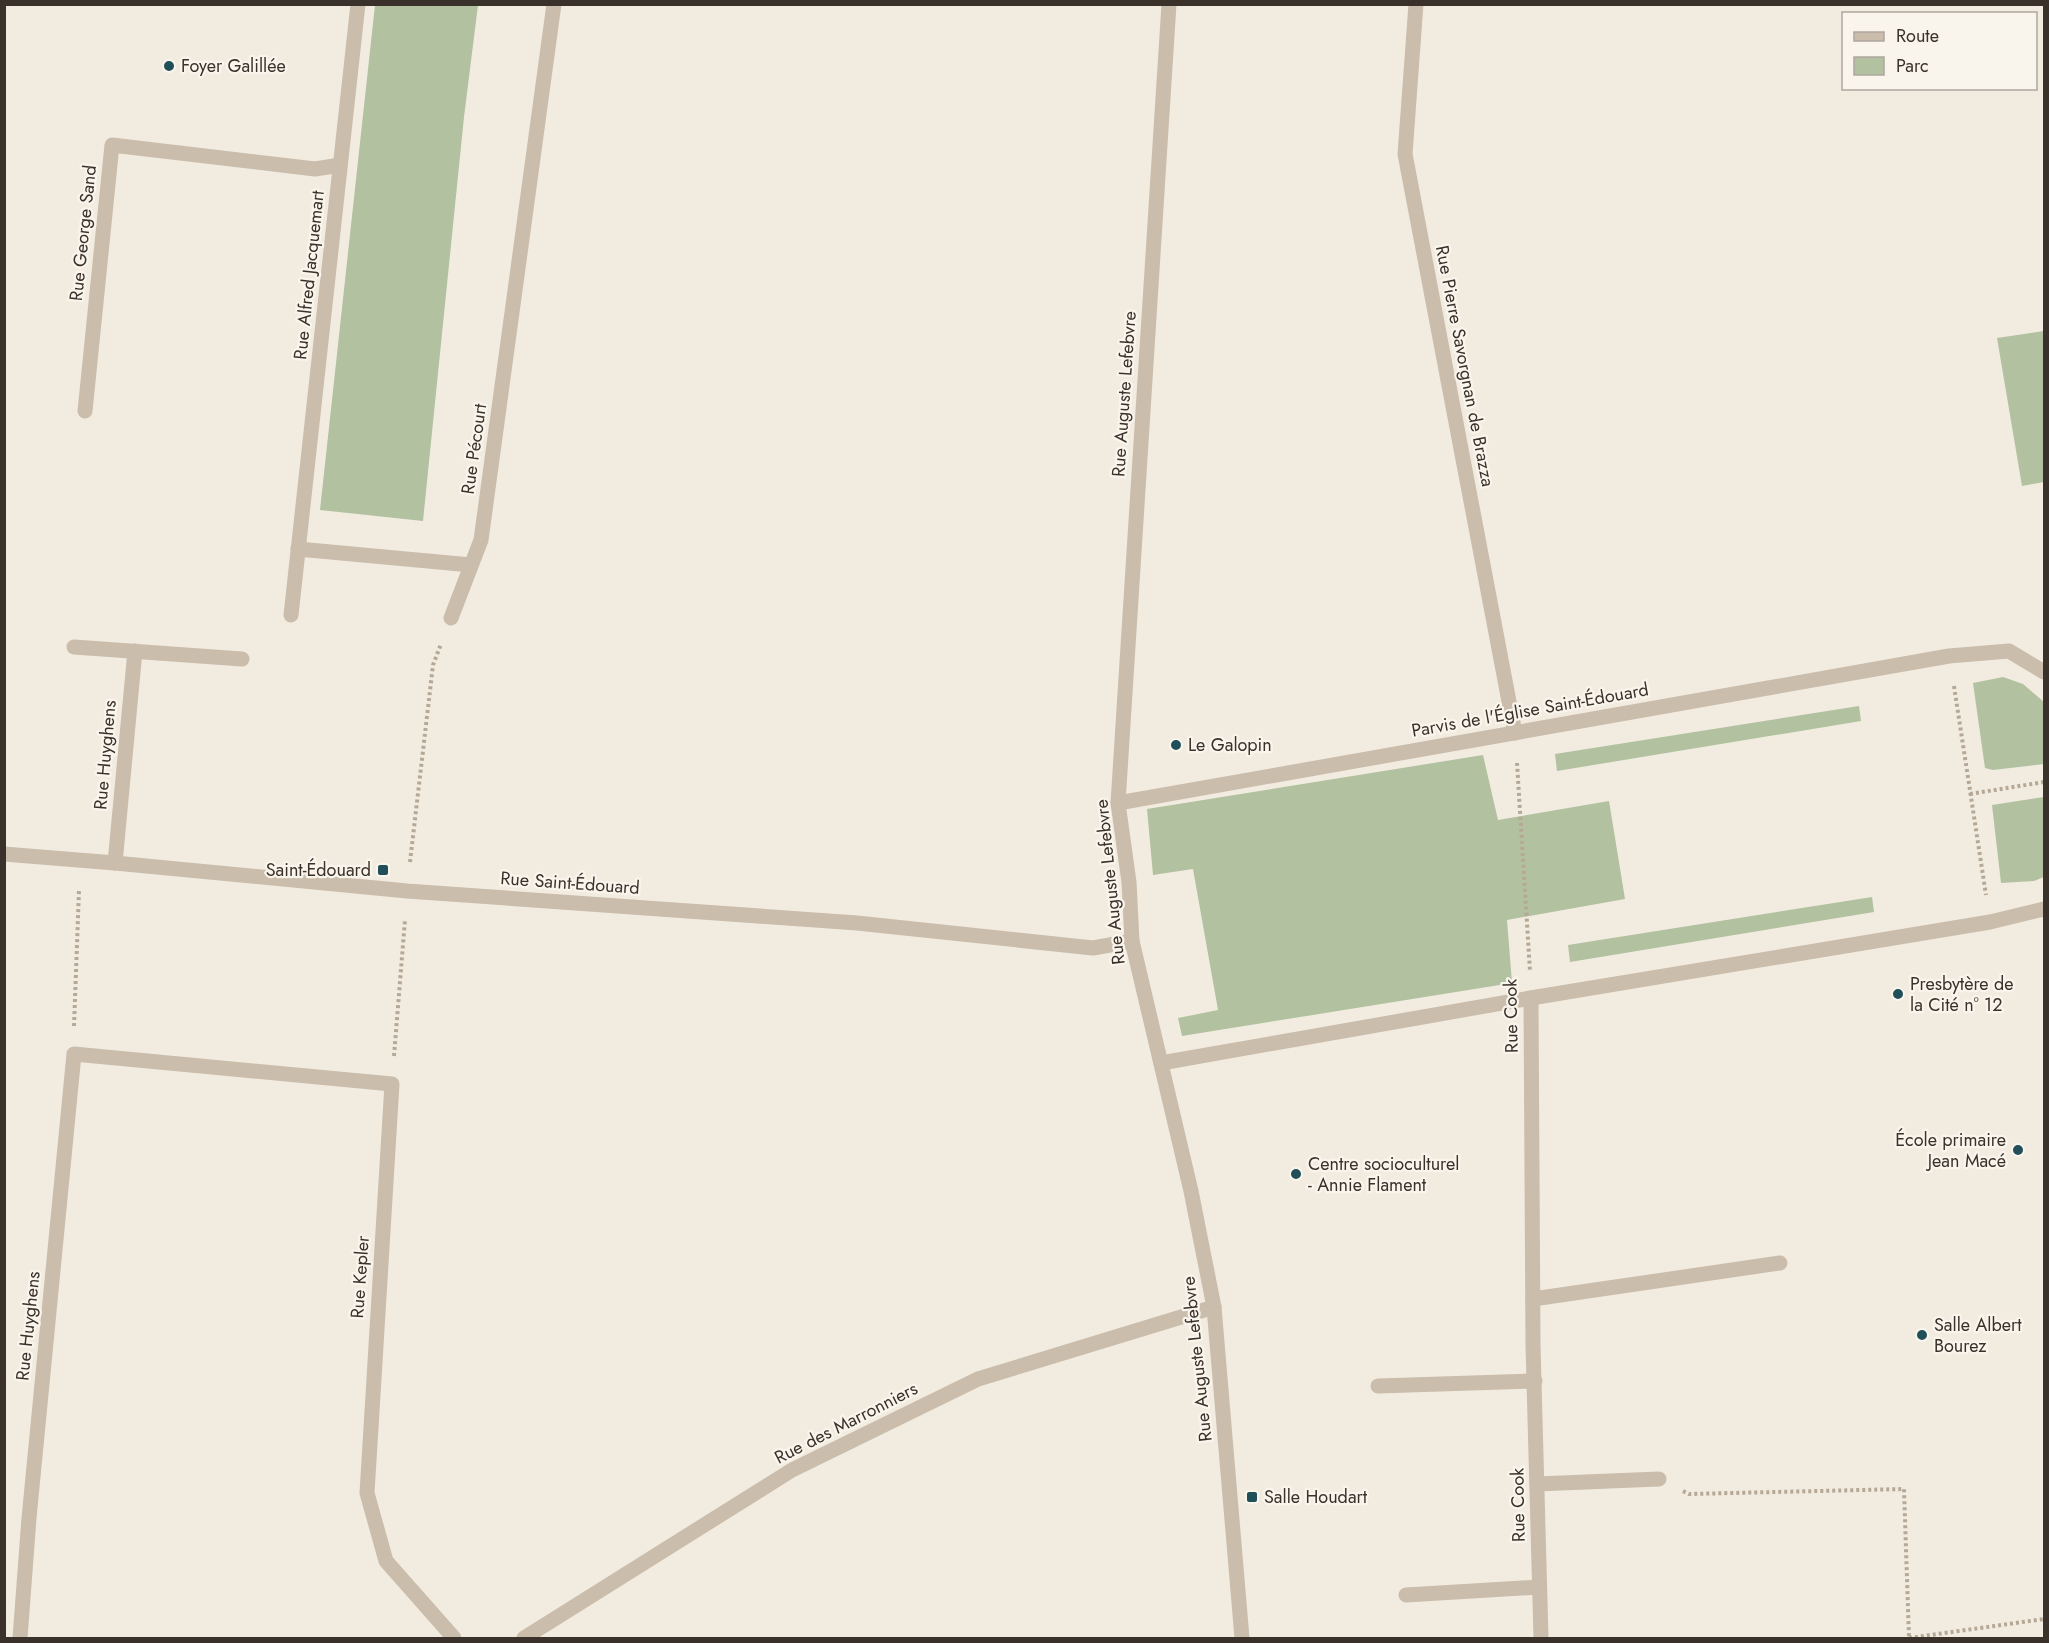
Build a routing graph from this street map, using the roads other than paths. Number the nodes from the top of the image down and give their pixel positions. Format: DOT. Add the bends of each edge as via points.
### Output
graph roads {
  1 [pos="358,4"];
  2 [pos="554,4"];
  3 [pos="1169,4"];
  4 [pos="1416,4"];
  5 [pos="340,165"];
  6 [pos="85,411"];
  7 [pos="298,549"];
  8 [pos="471,565"];
  9 [pos="291,615"];
  10 [pos="451,618"];
  11 [pos="74,647"];
  12 [pos="135,651"];
  13 [pos="242,659"];
  14 [pos="2044,672"];
  15 [pos="1515,733"];
  16 [pos="1118,804"];
  17 [pos="4,854"];
  18 [pos="115,863"];
  19 [pos="2044,909"];
  20 [pos="1132,941"];
  21 [pos="1532,998"];
  22 [pos="1161,1063"];
  23 [pos="392,1084"];
  24 [pos="1780,1263"];
  25 [pos="1533,1299"];
  26 [pos="1214,1307"];
  27 [pos="1535,1382"];
  28 [pos="1378,1386"];
  29 [pos="1659,1479"];
  30 [pos="1537,1484"];
  31 [pos="1539,1587"];
  32 [pos="1406,1595"];
  33 [pos="20,1638"];
  34 [pos="454,1638"];
  35 [pos="524,1638"];
  36 [pos="1242,1638"];
  37 [pos="1541,1638"];
  1 -- 5 [label="street, Rue Alfred Jacquemart"];
  2 -- 8 [label="street, Rue Pécourt" via="481,540"];
  3 -- 16 [label="street, Rue Auguste Lefebvre"];
  4 -- 15 [label="street, Rue Pierre Savorgnan de Brazza" via="1405,154"];
  5 -- 6 [label="street, Rue George Sand" via="315,169 112,145"];
  5 -- 7 [label="street, Rue Alfred Jacquemart"];
  7 -- 8 [label="street"];
  7 -- 9 [label="street, Rue Alfred Jacquemart"];
  8 -- 10 [label="street, Rue Pécourt"];
  11 -- 12 [label="street"];
  12 -- 13 [label="street"];
  12 -- 18 [label="street, Rue Huyghens"];
  14 -- 15 [label="street, Parvis de l'Église Saint-Édouard" via="2009,651 1949,656"];
  15 -- 16 [label="street, Parvis de l'Église Saint-Édouard"];
  16 -- 20 [label="street, Rue Auguste Lefebvre" via="1129,882"];
  17 -- 18 [label="street, Rue Saint-Édouard"];
  18 -- 20 [label="street, Rue Saint-Édouard" via="407,891 857,923 1093,948"];
  19 -- 21 [label="street" via="1990,922"];
  20 -- 22 [label="street, Rue Auguste Lefebvre"];
  21 -- 22 [label="street"];
  21 -- 25 [label="street, Rue Cook"];
  22 -- 26 [label="street, Rue Auguste Lefebvre"];
  23 -- 33 [label="street, Rue Huyghens" via="74,1054"];
  23 -- 34 [label="street, Rue Kepler" via="367,1493 386,1561"];
  24 -- 25 [label="street"];
  25 -- 27 [label="street, Rue Cook"];
  26 -- 35 [label="street, Rue des Marronniers" via="978,1379 792,1470"];
  26 -- 36 [label="street, Rue Auguste Lefebvre"];
  27 -- 28 [label="street"];
  27 -- 30 [label="street, Rue Cook"];
  29 -- 30 [label="street"];
  30 -- 31 [label="street, Rue Cook"];
  31 -- 32 [label="street"];
  31 -- 37 [label="street, Rue Cook"];
}
